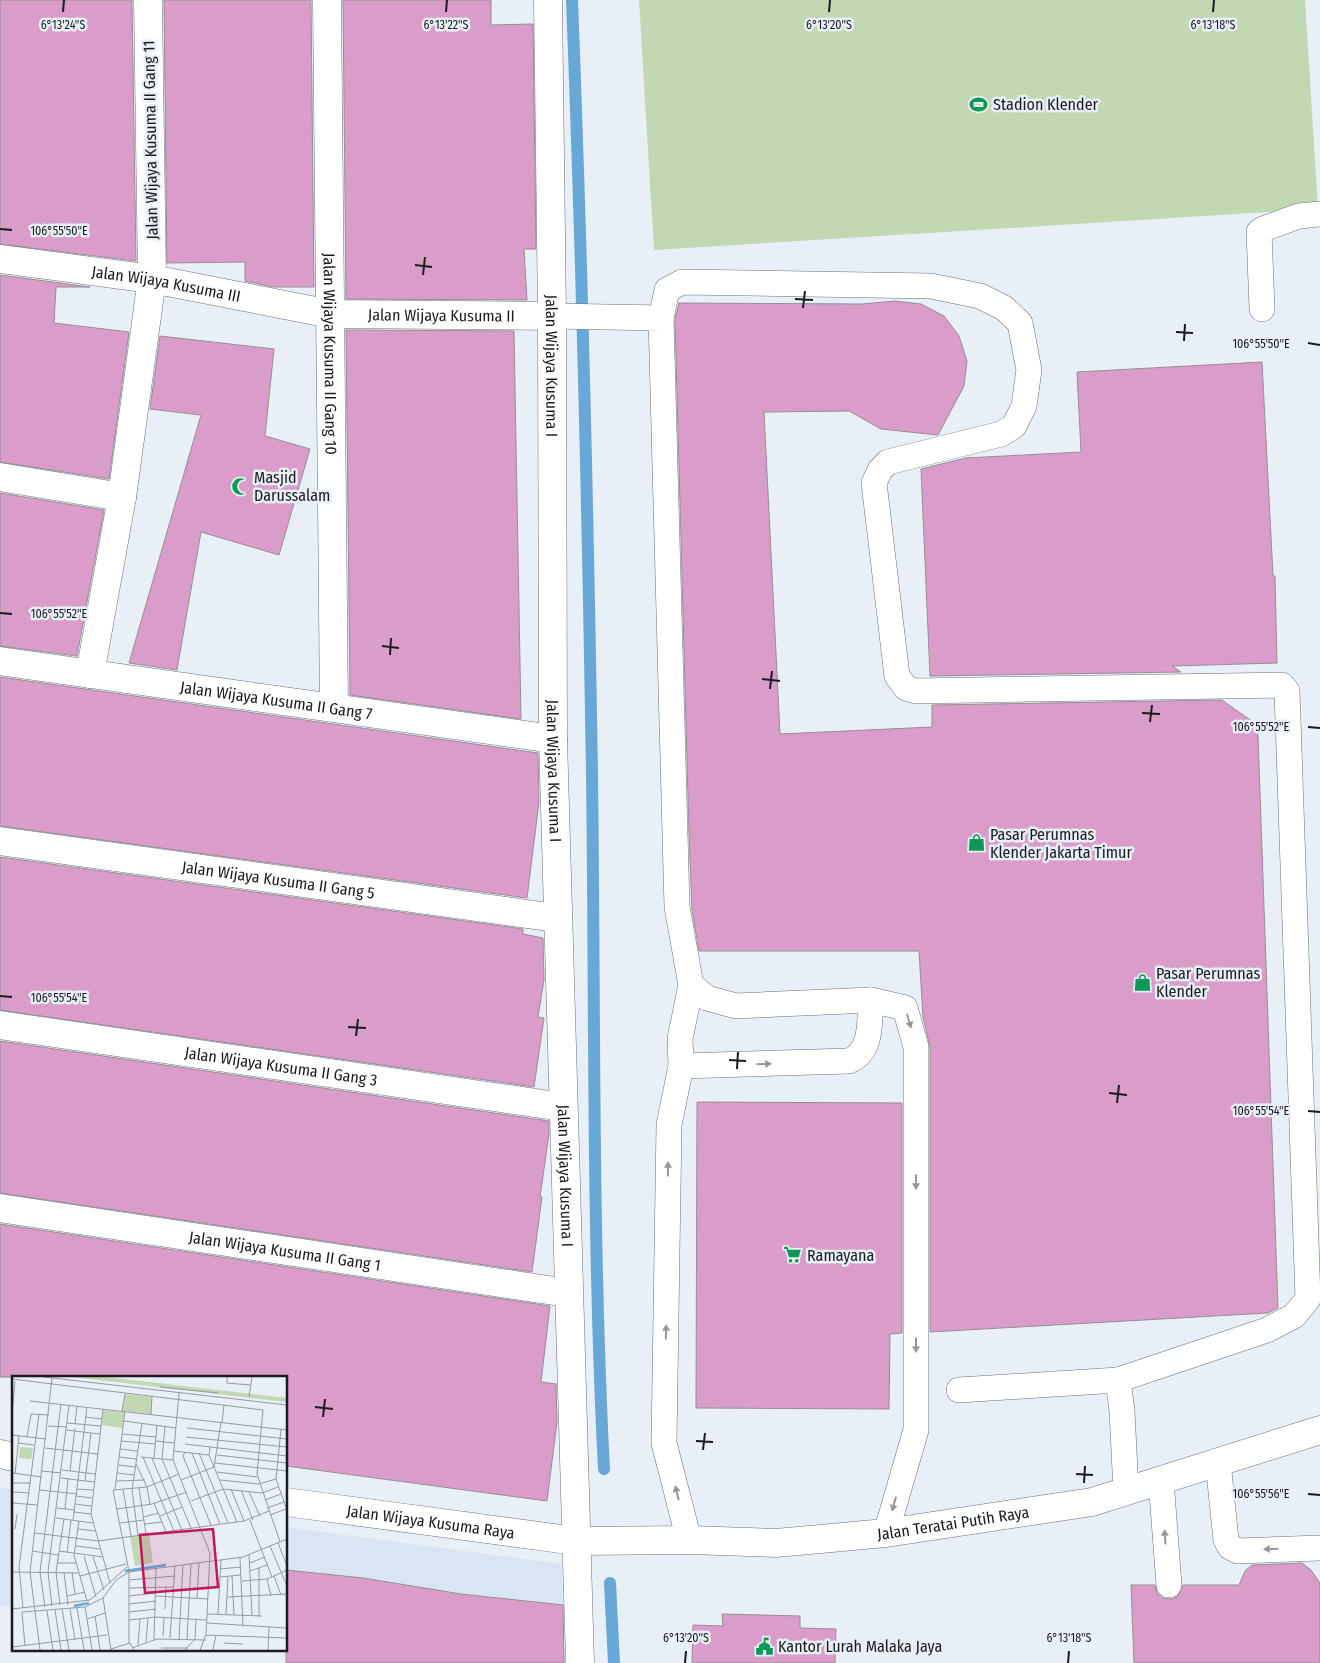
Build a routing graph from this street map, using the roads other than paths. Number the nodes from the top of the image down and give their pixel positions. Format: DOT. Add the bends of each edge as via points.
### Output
graph roads {
  1 [pos="148,0"];
  2 [pos="327,0"];
  3 [pos="548,0"];
  4 [pos="1320,214"];
  5 [pos="0,259"];
  6 [pos="152,279"];
  7 [pos="1262,309"];
  8 [pos="331,314"];
  9 [pos="562,316"];
  10 [pos="661,318"];
  11 [pos="0,477"];
  12 [pos="122,497"];
  13 [pos="0,661"];
  14 [pos="90,674"];
  15 [pos="334,708"];
  16 [pos="553,739"];
  17 [pos="0,841"];
  18 [pos="556,918"];
  19 [pos="690,985"];
  20 [pos="871,1000"];
  21 [pos="0,1025"];
  22 [pos="681,1066"];
  23 [pos="562,1107"];
  24 [pos="0,1208"];
  25 [pos="568,1293"];
  26 [pos="1118,1380"];
  27 [pos="959,1390"];
  28 [pos="1320,1430"];
  29 [pos="1218,1462"];
  30 [pos="1161,1480"];
  31 [pos="1126,1491"];
  32 [pos="288,1502"];
  33 [pos="886,1533"];
  34 [pos="689,1540"];
  35 [pos="576,1541"];
  36 [pos="1320,1548"];
  37 [pos="1169,1585"];
  38 [pos="580,1663"];
  1 -- 6 [label="street, Jalan Wijaya Kusuma II Gang 11"];
  2 -- 8 [label="street, Jalan Wijaya Kusuma II Gang 10"];
  3 -- 9 [label="street, Jalan Wijaya Kusuma I"];
  4 -- 7 [label="lane" via="1299,216 1259,232"];
  5 -- 6 [label="street, Jalan Wijaya Kusuma III"];
  6 -- 8 [label="street, Jalan Wijaya Kusuma III"];
  6 -- 12 [label="street, Jalan Wijaya Kusuma II Gang 11"];
  8 -- 9 [label="street, Jalan Wijaya Kusuma II"];
  8 -- 15 [label="street, Jalan Wijaya Kusuma II Gang 10"];
  9 -- 10 [label="lane"];
  9 -- 16 [label="street, Jalan Wijaya Kusuma I"];
  10 -- 19 [label="lane" via="677,907"];
  10 -- 26 [label="lane" via="667,290 682,282 921,286 980,296 1004,308 1020,324 1029,370 1024,406 1014,426 1001,434 888,462 874,483 897,676 906,688 916,691 1282,685 1287,691 1290,700 1308,1299 1294,1316 1267,1330"];
  11 -- 12 [label="street"];
  12 -- 14 [label="street, Jalan Wijaya Kusuma II Gang 11"];
  13 -- 14 [label="street, Jalan Wijaya Kusuma II Gang 7"];
  14 -- 15 [label="street, Jalan Wijaya Kusuma II Gang 7"];
  15 -- 16 [label="street, Jalan Wijaya Kusuma II Gang 7"];
  16 -- 18 [label="street, Jalan Wijaya Kusuma I"];
  17 -- 18 [label="street, Jalan Wijaya Kusuma II Gang 5"];
  18 -- 23 [label="street, Jalan Wijaya Kusuma I"];
  19 -- 20 [label="lane" via="707,998 736,1006"];
  19 -- 22 [label="lane" via="680,1039"];
  22 -- 20 [label="lane, one-way" via="849,1061 859,1057 867,1046"];
  20 -- 33 [label="lane, one-way" via="905,1008 916,1047 916,1430"];
  21 -- 23 [label="street, Jalan Wijaya Kusuma II Gang 3"];
  34 -- 22 [label="lane, one-way" via="664,1442 669,1125"];
  23 -- 25 [label="street, Jalan Wijaya Kusuma I"];
  24 -- 25 [label="street, Jalan Wijaya Kusuma II Gang 1"];
  25 -- 35 [label="street, Jalan Wijaya Kusuma I"];
  26 -- 27 [label="lane"];
  26 -- 31 [label="lane"];
  28 -- 29 [label="street, Jalan Teratai Putih Raya"];
  29 -- 30 [label="street, Jalan Teratai Putih Raya"];
  36 -- 29 [label="lane, one-way" via="1238,1551 1230,1547 1226,1540"];
  30 -- 31 [label="street, Jalan Teratai Putih Raya"];
  37 -- 30 [label="lane, one-way"];
  31 -- 33 [label="street, Jalan Teratai Putih Raya" via="1092,1502"];
  32 -- 35 [label="street, Jalan Wijaya Kusuma Raya"];
  33 -- 34 [label="street, Jalan Teratai Putih Raya" via="776,1543"];
  34 -- 35 [label="street, Jalan Teratai Putih Raya"];
  35 -- 38 [label="street, Jalan Wijaya Kusuma I"];
}
